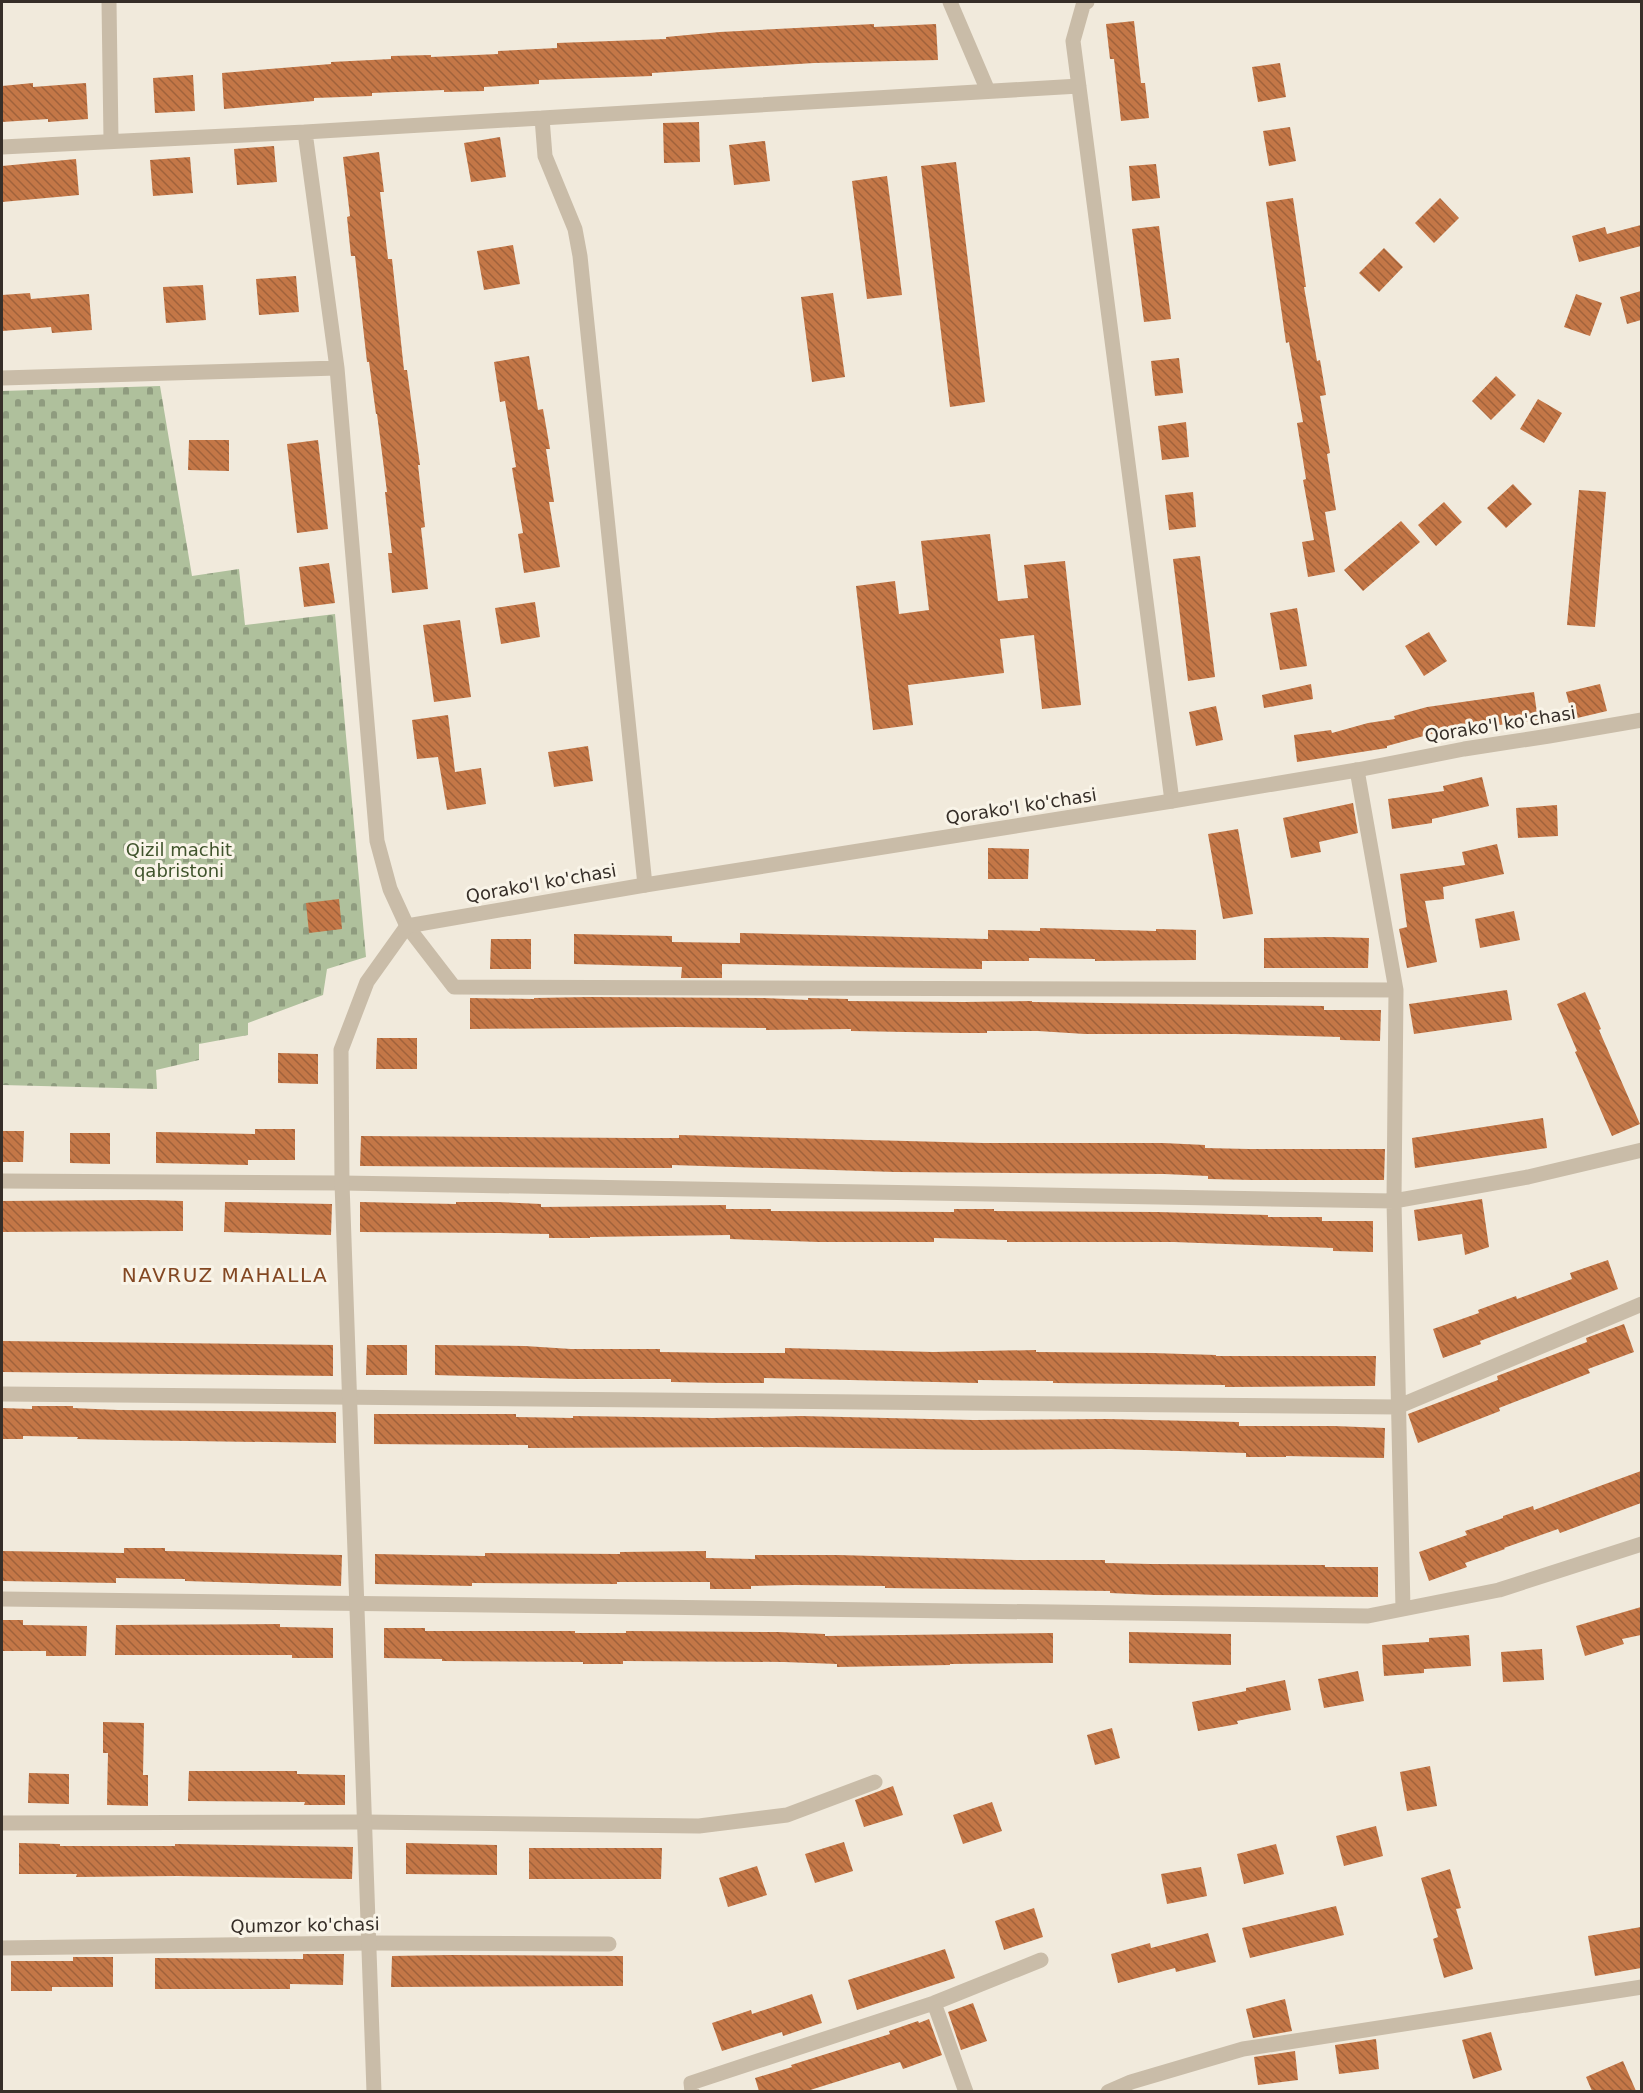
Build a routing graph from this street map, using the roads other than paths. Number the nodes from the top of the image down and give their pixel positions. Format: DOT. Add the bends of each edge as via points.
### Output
graph roads {
  1 [pos="109,2"];
  2 [pos="950,2"];
  3 [pos="1087,2"];
  4 [pos="1079,86"];
  5 [pos="987,91"];
  6 [pos="542,118"];
  7 [pos="304,132"];
  8 [pos="111,140"];
  9 [pos="2,147"];
  10 [pos="337,368"];
  11 [pos="2,378"];
  12 [pos="1641,720"];
  13 [pos="1357,770"];
  14 [pos="1173,801"];
  15 [pos="645,885"];
  16 [pos="407,926"];
  17 [pos="1396,990"];
  18 [pos="1641,1150"];
  19 [pos="2,1181"];
  20 [pos="342,1183"];
  21 [pos="1394,1201"];
  22 [pos="1641,1304"];
  23 [pos="2,1394"];
  24 [pos="349,1396"];
  25 [pos="1397,1407"];
  26 [pos="1641,1544"];
  27 [pos="2,1599"];
  28 [pos="357,1605"];
  29 [pos="1403,1609"];
  30 [pos="875,1782"];
  31 [pos="365,1822"];
  32 [pos="2,1823"];
  33 [pos="369,1943"];
  34 [pos="609,1944"];
  35 [pos="2,1948"];
  36 [pos="1041,1960"];
  37 [pos="1641,1987"];
  38 [pos="934,2003"];
  39 [pos="374,2091"];
  40 [pos="692,2091"];
  41 [pos="966,2091"];
  42 [pos="1108,2091"];
  1 -- 8 [label="street"];
  2 -- 5 [label="street"];
  3 -- 4 [label="street" via="1073,40"];
  4 -- 5 [label="street"];
  4 -- 14 [label="street"];
  5 -- 6 [label="street"];
  6 -- 7 [label="street"];
  6 -- 15 [label="street" via="544,156 575,229 580,256"];
  7 -- 8 [label="street"];
  7 -- 10 [label="street"];
  8 -- 9 [label="street"];
  10 -- 11 [label="street"];
  10 -- 16 [label="street" via="377,841 390,889"];
  12 -- 13 [label="street, Qorako'l ko'chasi"];
  13 -- 14 [label="street, Qorako'l ko'chasi"];
  13 -- 17 [label="street"];
  14 -- 15 [label="street, Qorako'l ko'chasi"];
  15 -- 16 [label="street, Qorako'l ko'chasi"];
  16 -- 17 [label="street" via="454,987"];
  16 -- 20 [label="street" via="367,982 341,1050"];
  17 -- 21 [label="street"];
  18 -- 21 [label="street" via="1528,1177"];
  19 -- 20 [label="street"];
  20 -- 21 [label="street"];
  20 -- 24 [label="street"];
  21 -- 25 [label="street"];
  22 -- 25 [label="street"];
  23 -- 24 [label="street"];
  24 -- 25 [label="street"];
  24 -- 28 [label="street"];
  25 -- 29 [label="street"];
  26 -- 29 [label="street" via="1498,1590"];
  27 -- 28 [label="street"];
  28 -- 29 [label="street" via="1368,1616"];
  28 -- 31 [label="street"];
  30 -- 31 [label="street" via="787,1815 699,1826"];
  31 -- 32 [label="street"];
  31 -- 33 [label="street"];
  33 -- 34 [label="street, Qumzor ko'chasi"];
  33 -- 35 [label="street, Qumzor ko'chasi"];
  33 -- 39 [label="street"];
  36 -- 38 [label="street"];
  37 -- 42 [label="street" via="1244,2049"];
  38 -- 40 [label="street" via="691,2083"];
  38 -- 41 [label="street"];
}
